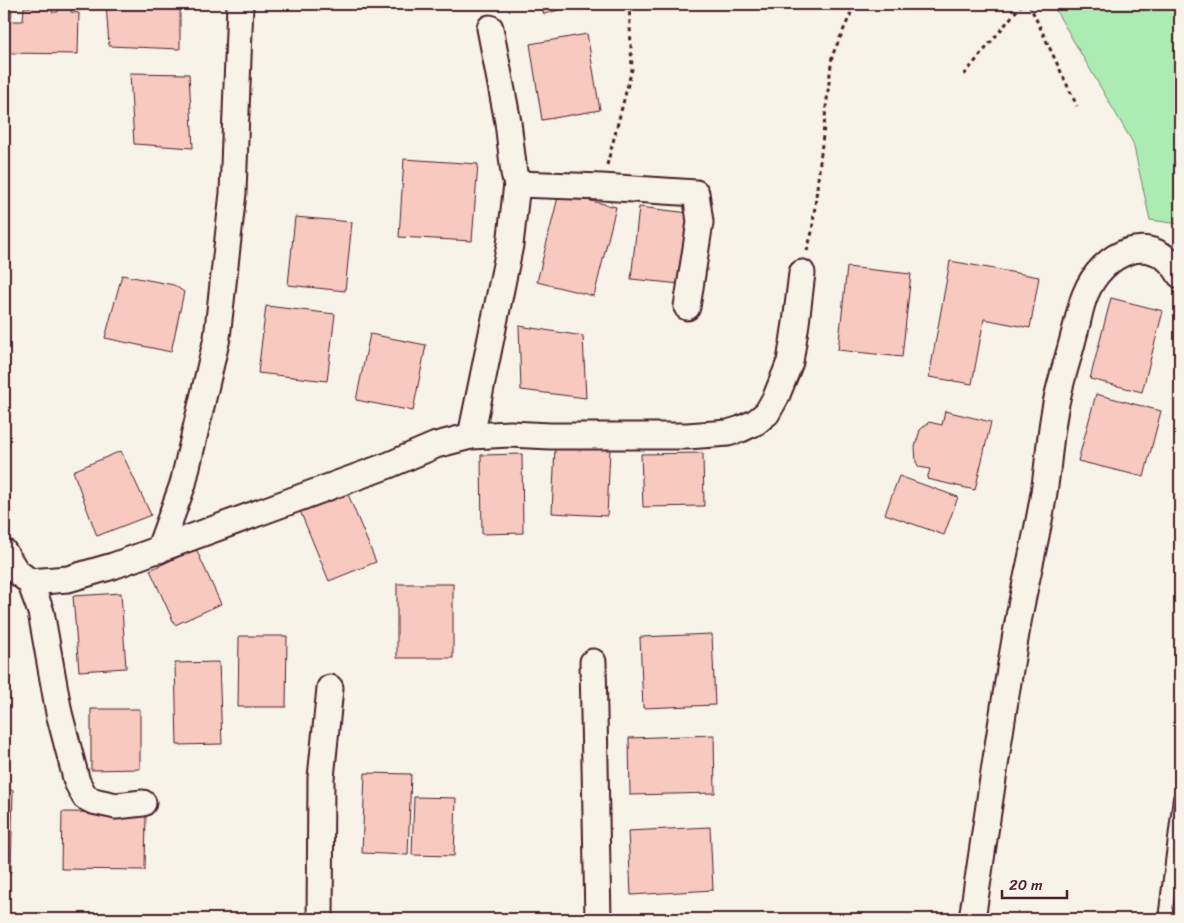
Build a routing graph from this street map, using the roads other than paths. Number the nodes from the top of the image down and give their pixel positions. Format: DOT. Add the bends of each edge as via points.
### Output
graph roads {
  1 [pos="240,4"];
  2 [pos="490,28"];
  3 [pos="518,184"];
  4 [pos="802,273"];
  5 [pos="1180,275"];
  6 [pos="687,306"];
  7 [pos="471,436"];
  8 [pos="159,550"];
  9 [pos="4,552"];
  10 [pos="30,582"];
  11 [pos="593,662"];
  12 [pos="330,688"];
  13 [pos="1180,798"];
  14 [pos="143,803"];
  15 [pos="320,919"];
  16 [pos="598,919"];
  17 [pos="972,919"];
  18 [pos="1165,919"];
  1 -- 8 [label="street" via="233,193 217,338 183,484"];
  2 -- 3 [label="street"];
  3 -- 6 [label="street" via="696,194 700,222"];
  3 -- 7 [label="street" via="510,245"];
  4 -- 7 [label="street" via="790,362 767,413 756,422 728,433 687,436"];
  5 -- 17 [label="street" via="1170,260 1160,254 1130,251 1108,261 1085,294 1055,408 1042,503 1017,626"];
  7 -- 8 [label="street" via="436,445"];
  8 -- 10 [label="street" via="68,579"];
  9 -- 10 [label="street" via="16,570"];
  10 -- 14 [label="street" via="41,612 59,714 77,782 85,796 93,801 116,806"];
  11 -- 16 [label="street"];
  12 -- 15 [label="street" via="322,778"];
  13 -- 18 [label="lane"];
}
